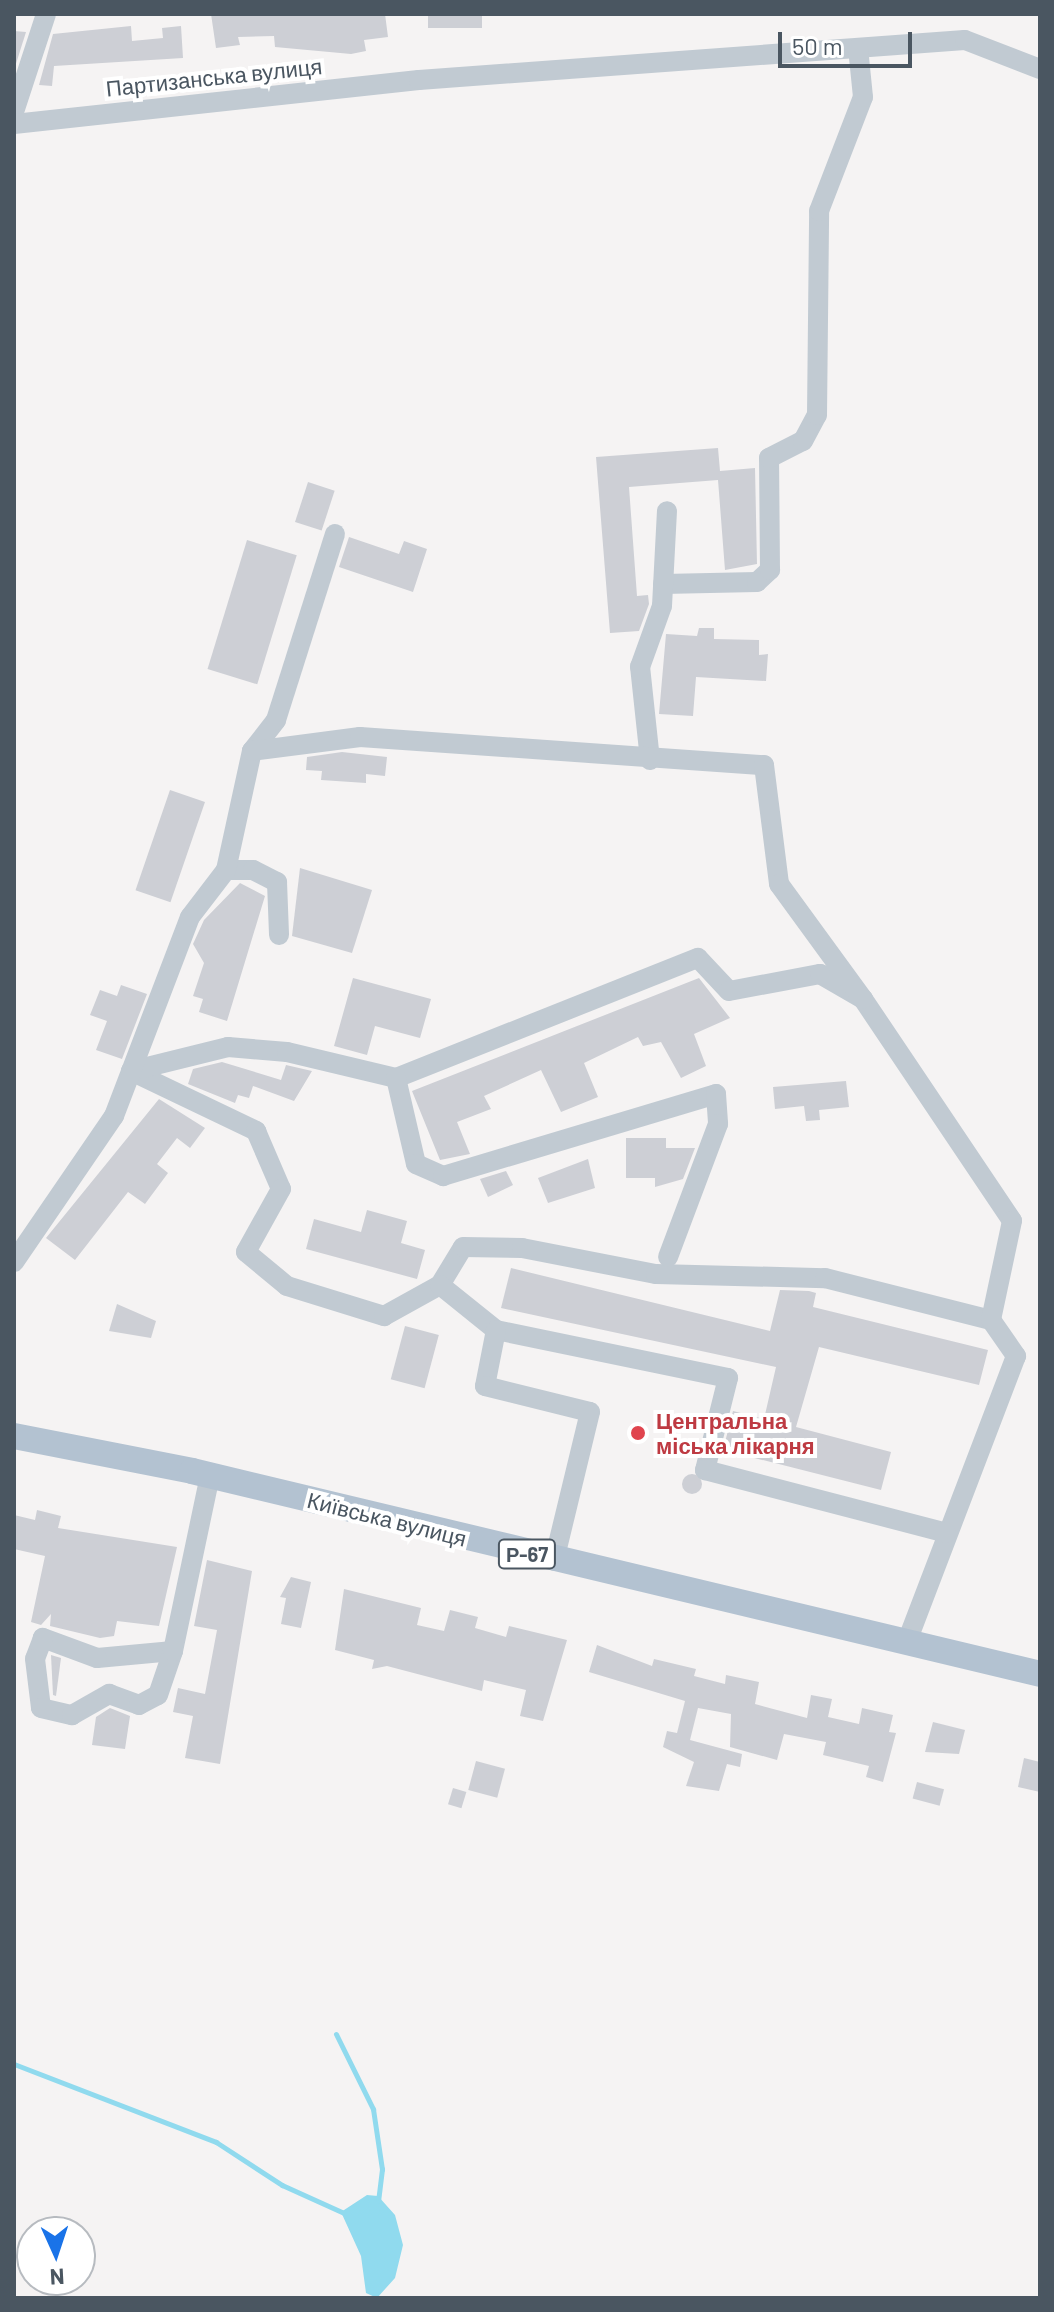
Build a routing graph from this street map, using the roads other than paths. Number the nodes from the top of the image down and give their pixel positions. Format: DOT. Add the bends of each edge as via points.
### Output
graph roads {
  1 [pos="46,14"];
  2 [pos="858,48"];
  3 [pos="1040,69"];
  4 [pos="14,112"];
  5 [pos="14,124"];
  6 [pos="667,511"];
  7 [pos="335,534"];
  8 [pos="663,584"];
  9 [pos="252,751"];
  10 [pos="650,760"];
  11 [pos="226,870"];
  12 [pos="279,935"];
  13 [pos="863,999"];
  14 [pos="131,1071"];
  15 [pos="396,1078"];
  16 [pos="668,1257"];
  17 [pos="14,1262"];
  18 [pos="440,1285"];
  19 [pos="991,1320"];
  20 [pos="496,1330"];
  21 [pos="14,1436"];
  22 [pos="210,1476"];
  23 [pos="946,1533"];
  24 [pos="554,1561"];
  25 [pos="907,1642"];
  26 [pos="173,1651"];
  27 [pos="1040,1674"];
  1 -- 4 [label="street"];
  2 -- 3 [label="street, Партизанська вулиця" via="965,40"];
  2 -- 5 [label="street, Партизанська вулиця" via="419,80"];
  2 -- 8 [label="street" via="863,97 819,211 817,415 803,441 769,458 770,570 757,582"];
  6 -- 8 [label="street"];
  7 -- 9 [label="street" via="276,720"];
  8 -- 10 [label="street" via="640,667"];
  9 -- 10 [label="street" via="360,737"];
  9 -- 11 [label="street"];
  10 -- 13 [label="street" via="764,765 779,884"];
  11 -- 12 [label="street" via="253,870 277,882"];
  11 -- 14 [label="street" via="190,917"];
  13 -- 15 [label="street" via="820,974 729,991 698,958"];
  13 -- 19 [label="street" via="1012,1221"];
  14 -- 15 [label="street" via="228,1047 287,1052"];
  14 -- 17 [label="street" via="114,1116"];
  14 -- 18 [label="street" via="256,1131 281,1189 246,1252 287,1286 384,1316"];
  15 -- 16 [label="street" via="416,1164 443,1176 716,1094 718,1124"];
  18 -- 19 [label="street" via="463,1247 522,1248 656,1274 825,1278"];
  18 -- 20 [label="street"];
  19 -- 23 [label="street" via="1016,1356"];
  20 -- 23 [label="street" via="728,1378 705,1470"];
  20 -- 24 [label="street" via="485,1386 590,1412"];
  21 -- 22 [label="main road, Київська вулиця / Р-67"];
  22 -- 24 [label="main road, Київська вулиця / Р-67"];
  22 -- 26 [label="street"];
  23 -- 25 [label="street"];
  24 -- 25 [label="main road, Київська вулиця / Р-67"];
  25 -- 27 [label="main road, Київська вулиця / Р-67"];
  26 -- 26 [label="street" via="158,1695 139,1705 109,1694 72,1715 41,1708 35,1659 43,1638 97,1658"];
}
